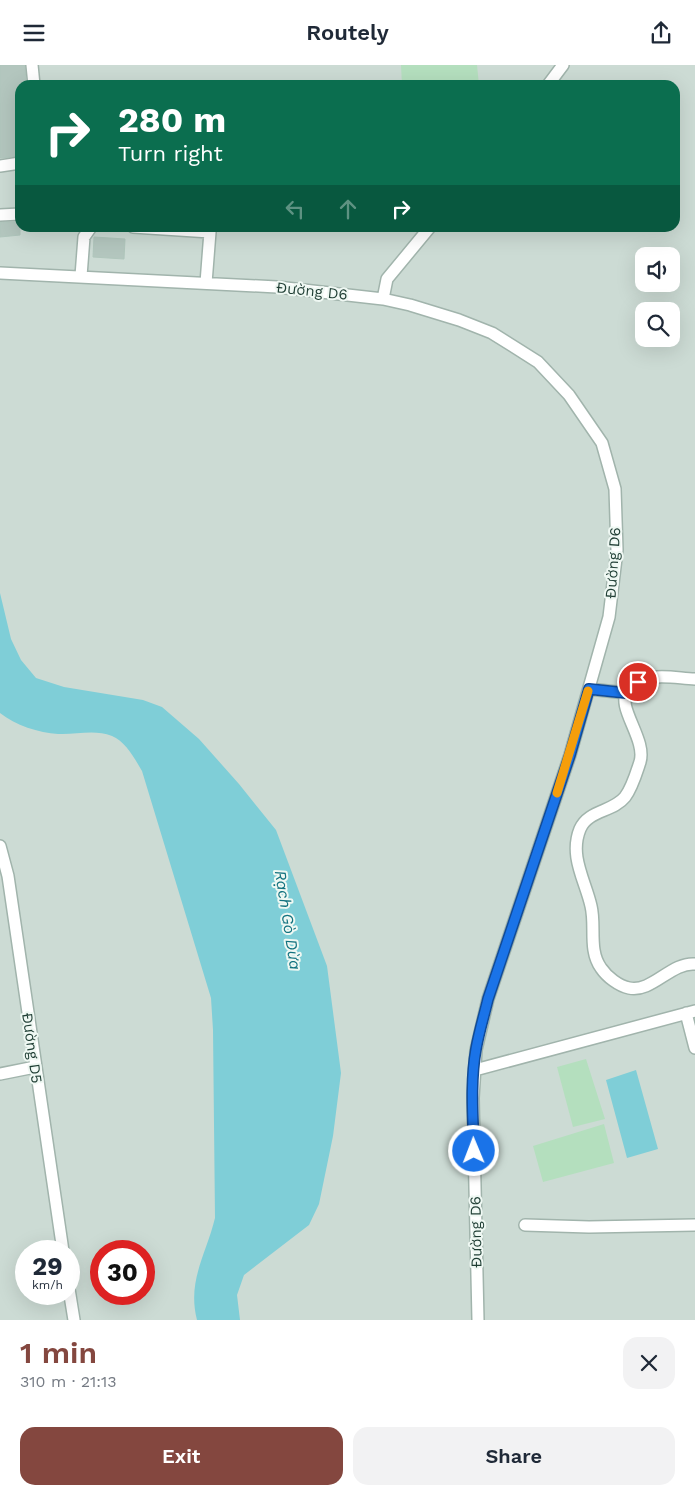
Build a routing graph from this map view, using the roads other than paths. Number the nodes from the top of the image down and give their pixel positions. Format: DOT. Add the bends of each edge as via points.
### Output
graph roads {
  1 [pos="32,65"];
  2 [pos="563,65"];
  3 [pos="34,80"];
  4 [pos="552,80"];
  5 [pos="15,164"];
  6 [pos="0,165"];
  7 [pos="15,214"];
  8 [pos="0,215"];
  9 [pos="88,232"];
  10 [pos="211,232"];
  11 [pos="426,232"];
  12 [pos="0,273"];
  13 [pos="81,276"];
  14 [pos="206,283"];
  15 [pos="382,299"];
  16 [pos="695,679"];
  17 [pos="589,689"];
  18 [pos="626,693"];
  19 [pos="0,846"];
  20 [pos="695,964"];
  21 [pos="690,1012"];
  22 [pos="693,1035"];
  23 [pos="695,1048"];
  24 [pos="35,1067"];
  25 [pos="475,1070"];
  26 [pos="0,1074"];
  27 [pos="525,1225"];
  28 [pos="695,1225"];
  29 [pos="61,1240"];
  30 [pos="72,1305"];
  31 [pos="74,1320"];
  32 [pos="478,1320"];
  1 -- 3 [label="street"];
  2 -- 4 [label="street"];
  5 -- 6 [label="street"];
  7 -- 8 [label="street"];
  9 -- 13 [label="street" via="84,237"];
  10 -- 14 [label="street"];
  11 -- 15 [label="street" via="387,279"];
  12 -- 13 [label="street, Đường D6"];
  13 -- 14 [label="street, Đường D6"];
  14 -- 15 [label="street, Đường D6"];
  15 -- 17 [label="street, Đường D6" via="448,316 492,333 538,362 569,395 602,443 615,489 617,550 610,617"];
  16 -- 18 [label="street" via="652,677 638,682"];
  17 -- 18 [label="street"];
  17 -- 25 [label="street, Đường D6" via="488,999 476,1050"];
  18 -- 20 [label="street" via="626,708 642,751 637,770 624,799 583,823 576,839 579,871 592,907 594,952 601,969 629,988 644,986 678,967"];
  19 -- 24 [label="street, Đường D5" via="8,876"];
  21 -- 22 [label="street"];
  21 -- 25 [label="street"];
  22 -- 23 [label="street"];
  24 -- 26 [label="street"];
  24 -- 29 [label="street, Đường D5"];
  25 -- 32 [label="street, Đường D6"];
  27 -- 28 [label="street"];
  30 -- 31 [label="street"];
}
